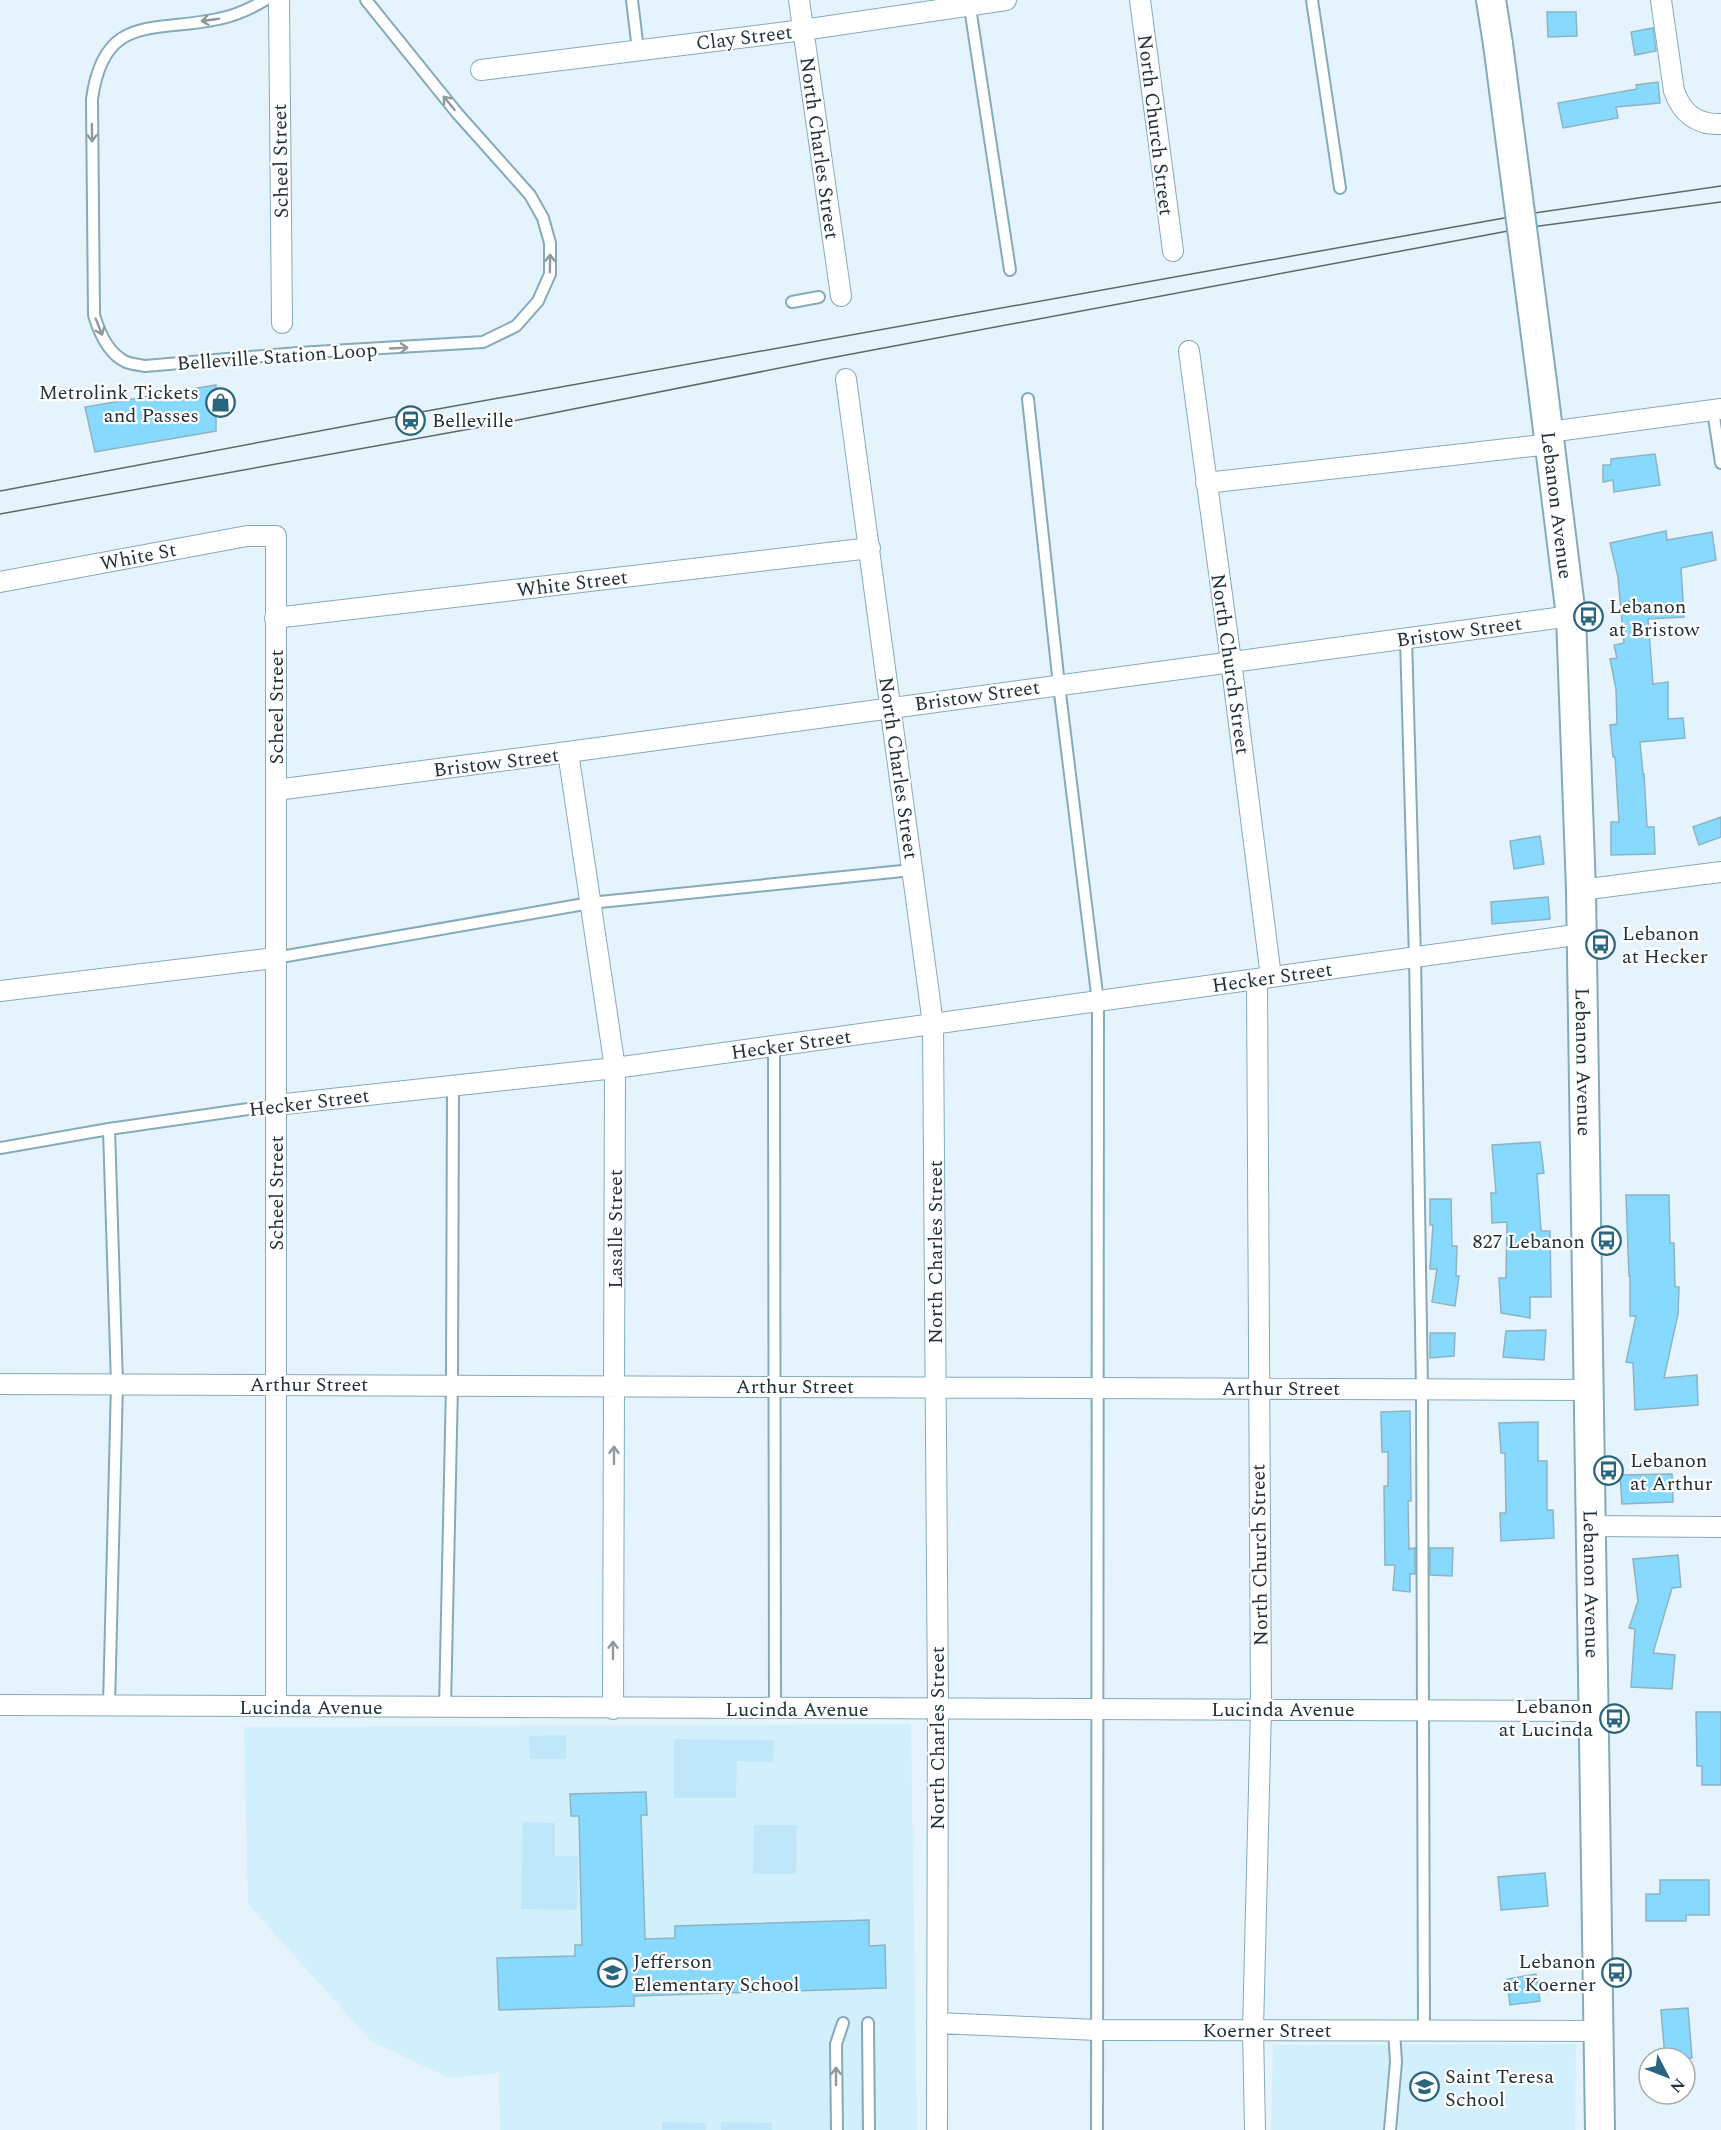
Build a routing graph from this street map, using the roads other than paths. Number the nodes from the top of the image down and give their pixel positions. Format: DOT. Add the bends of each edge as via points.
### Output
graph roads {
  1 [pos="265,0"];
  2 [pos="279,0"];
  3 [pos="366,0"];
  4 [pos="632,0"];
  5 [pos="799,0"];
  6 [pos="1006,0"];
  7 [pos="1140,0"];
  8 [pos="1312,0"];
  9 [pos="1491,0"];
  10 [pos="1661,0"];
  11 [pos="969,3"];
  12 [pos="803,30"];
  13 [pos="638,50"];
  14 [pos="481,70"];
  15 [pos="1721,124"];
  16 [pos="1340,188"];
  17 [pos="1173,251"];
  18 [pos="1010,270"];
  19 [pos="841,296"];
  20 [pos="819,297"];
  21 [pos="792,302"];
  22 [pos="282,323"];
  23 [pos="1188,351"];
  24 [pos="846,379"];
  25 [pos="1028,399"];
  26 [pos="1717,410"];
  27 [pos="1549,438"];
  28 [pos="1721,463"];
  29 [pos="1206,483"];
  30 [pos="276,536"];
  31 [pos="870,548"];
  32 [pos="0,582"];
  33 [pos="1571,616"];
  34 [pos="275,618"];
  35 [pos="1406,638"];
  36 [pos="1231,662"];
  37 [pos="1059,685"];
  38 [pos="891,707"];
  39 [pos="568,752"];
  40 [pos="276,790"];
  41 [pos="912,870"];
  42 [pos="1721,872"];
  43 [pos="1581,890"];
  44 [pos="590,903"];
  45 [pos="1582,934"];
  46 [pos="275,958"];
  47 [pos="1415,958"];
  48 [pos="1264,978"];
  49 [pos="0,991"];
  50 [pos="1098,1002"];
  51 [pos="933,1024"];
  52 [pos="774,1046"];
  53 [pos="615,1068"];
  54 [pos="453,1086"];
  55 [pos="276,1105"];
  56 [pos="109,1129"];
  57 [pos="0,1148"];
  58 [pos="0,1384"];
  59 [pos="117,1384"];
  60 [pos="276,1384"];
  61 [pos="452,1385"];
  62 [pos="615,1385"];
  63 [pos="774,1386"];
  64 [pos="935,1387"];
  65 [pos="1098,1387"];
  66 [pos="1258,1388"];
  67 [pos="1422,1389"];
  68 [pos="1589,1390"];
  69 [pos="1592,1526"];
  70 [pos="1721,1527"];
  71 [pos="0,1705"];
  72 [pos="109,1706"];
  73 [pos="276,1706"];
  74 [pos="446,1707"];
  75 [pos="613,1709"];
  76 [pos="775,1709"];
  77 [pos="938,1709"];
  78 [pos="1099,1709"];
  79 [pos="1261,1709"];
  80 [pos="1423,1710"];
  81 [pos="1594,1711"];
  82 [pos="843,2023"];
  83 [pos="868,2023"];
  84 [pos="937,2023"];
  85 [pos="1098,2030"];
  86 [pos="1253,2030"];
  87 [pos="1394,2031"];
  88 [pos="1424,2031"];
  89 [pos="1598,2031"];
  90 [pos="837,2130"];
  91 [pos="869,2130"];
  92 [pos="937,2130"];
  93 [pos="1097,2130"];
  94 [pos="1255,2130"];
  95 [pos="1390,2130"];
  96 [pos="1600,2130"];
  1 -- 3 [label="lane, Belleville Station Loop, one-way" via="215,20 132,32 104,58 95,78 94,315 100,332 125,361 145,366 483,342 516,326 538,301 550,274 550,243 543,218 530,195 457,113"];
  2 -- 22 [label="street, Scheel Street"];
  4 -- 13 [label="lane"];
  5 -- 12 [label="street, North Charles Street"];
  6 -- 11 [label="street, Clay Street"];
  7 -- 17 [label="street, North Church Street"];
  8 -- 16 [label="lane"];
  9 -- 27 [label="main road, Lebanon Avenue, bridge"];
  10 -- 15 [label="street" via="1679,104 1686,114 1701,122"];
  11 -- 12 [label="street, Clay Street"];
  11 -- 18 [label="lane"];
  12 -- 13 [label="street, Clay Street"];
  12 -- 19 [label="street, North Charles Street"];
  13 -- 14 [label="street, Clay Street"];
  20 -- 21 [label="lane"];
  23 -- 29 [label="street, North Church Street"];
  24 -- 31 [label="street, North Charles Street"];
  25 -- 37 [label="lane"];
  26 -- 27 [label="street"];
  26 -- 28 [label="lane"];
  27 -- 29 [label="street"];
  27 -- 33 [label="main road, Lebanon Avenue"];
  29 -- 36 [label="street, North Church Street"];
  30 -- 32 [label="street, White St" via="247,536"];
  30 -- 34 [label="street, Scheel Street"];
  31 -- 34 [label="street, White Street"];
  31 -- 38 [label="street, North Charles Street"];
  33 -- 35 [label="street, Bristow Street"];
  33 -- 43 [label="main road, Lebanon Avenue"];
  34 -- 40 [label="street, Scheel Street"];
  35 -- 36 [label="street, Bristow Street"];
  35 -- 47 [label="lane"];
  36 -- 37 [label="street, Bristow Street"];
  36 -- 48 [label="street, North Church Street"];
  37 -- 38 [label="street, Bristow Street"];
  37 -- 50 [label="lane"];
  38 -- 39 [label="street, Bristow Street"];
  38 -- 41 [label="street, North Charles Street"];
  39 -- 40 [label="street, Bristow Street"];
  39 -- 44 [label="street, Lasalle Street"];
  40 -- 46 [label="street, Scheel Street"];
  41 -- 44 [label="lane"];
  41 -- 51 [label="street, North Charles Street"];
  42 -- 43 [label="street"];
  43 -- 45 [label="main road, Lebanon Avenue"];
  44 -- 46 [label="lane"];
  44 -- 53 [label="street, Lasalle Street"];
  45 -- 47 [label="street, Hecker Street"];
  45 -- 68 [label="main road, Lebanon Avenue"];
  46 -- 49 [label="street"];
  46 -- 55 [label="street, Scheel Street"];
  47 -- 48 [label="street, Hecker Street"];
  47 -- 67 [label="lane"];
  48 -- 50 [label="street, Hecker Street"];
  48 -- 66 [label="street, North Church Street"];
  50 -- 51 [label="street, Hecker Street"];
  50 -- 65 [label="lane"];
  51 -- 52 [label="street, Hecker Street"];
  51 -- 64 [label="street, North Charles Street"];
  52 -- 53 [label="street, Hecker Street"];
  52 -- 63 [label="lane"];
  53 -- 54 [label="street, Hecker Street"];
  53 -- 62 [label="street, Lasalle Street"];
  54 -- 55 [label="street, Hecker Street"];
  54 -- 61 [label="lane"];
  55 -- 56 [label="lane, Hecker Street"];
  55 -- 60 [label="street, Scheel Street"];
  56 -- 57 [label="lane, Hecker Street"];
  56 -- 59 [label="lane"];
  58 -- 59 [label="street, Arthur Street"];
  59 -- 60 [label="street, Arthur Street"];
  59 -- 72 [label="lane"];
  60 -- 61 [label="street, Arthur Street"];
  60 -- 73 [label="street, Scheel Street"];
  61 -- 62 [label="street, Arthur Street"];
  61 -- 74 [label="lane"];
  62 -- 63 [label="street, Arthur Street"];
  75 -- 62 [label="street, Lasalle Street, one-way"];
  63 -- 64 [label="street, Arthur Street"];
  63 -- 76 [label="lane"];
  64 -- 65 [label="street, Arthur Street"];
  64 -- 77 [label="street, North Charles Street"];
  65 -- 66 [label="street, Arthur Street"];
  65 -- 78 [label="lane"];
  66 -- 67 [label="street, Arthur Street"];
  66 -- 79 [label="street, North Church Street"];
  67 -- 68 [label="street, Arthur Street"];
  67 -- 80 [label="lane"];
  68 -- 69 [label="main road, Lebanon Avenue"];
  69 -- 70 [label="street"];
  69 -- 81 [label="main road, Lebanon Avenue"];
  71 -- 72 [label="street, Lucinda Avenue"];
  72 -- 73 [label="street, Lucinda Avenue"];
  73 -- 74 [label="street, Lucinda Avenue"];
  74 -- 75 [label="street, Lucinda Avenue"];
  75 -- 76 [label="street, Lucinda Avenue"];
  76 -- 77 [label="street, Lucinda Avenue"];
  77 -- 78 [label="street, Lucinda Avenue"];
  77 -- 84 [label="street, North Charles Street"];
  78 -- 79 [label="street, Lucinda Avenue"];
  78 -- 85 [label="lane"];
  79 -- 80 [label="street, Lucinda Avenue"];
  79 -- 86 [label="street, North Church Street"];
  80 -- 81 [label="street, Lucinda Avenue"];
  80 -- 88 [label="lane"];
  81 -- 89 [label="main road, Lebanon Avenue"];
  90 -- 82 [label="lane, one-way" via="836,2044"];
  83 -- 91 [label="lane"];
  84 -- 85 [label="street, Koerner Street"];
  84 -- 92 [label="street, North Charles Street"];
  85 -- 86 [label="street, Koerner Street"];
  85 -- 93 [label="lane"];
  86 -- 87 [label="street, Koerner Street"];
  86 -- 94 [label="street, North Church Street"];
  87 -- 88 [label="street, Koerner Street"];
  87 -- 95 [label="lane" via="1396,2062"];
  88 -- 89 [label="street, Koerner Street"];
  89 -- 96 [label="main road, Lebanon Avenue"];
}
